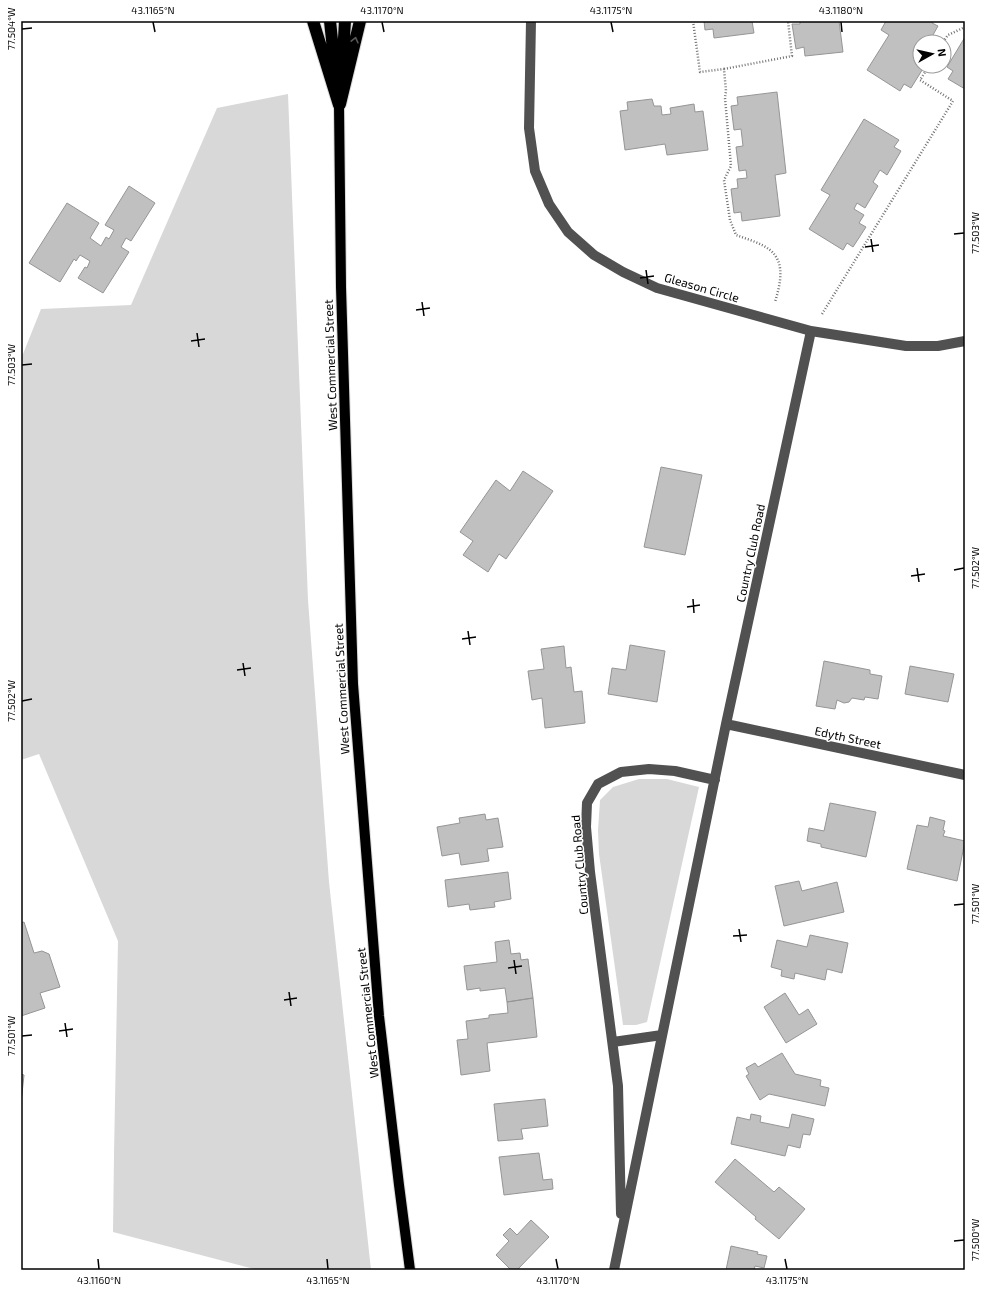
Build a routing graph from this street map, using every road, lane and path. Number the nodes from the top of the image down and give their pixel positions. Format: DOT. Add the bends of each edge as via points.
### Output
graph roads {
  1 [pos="313,21"];
  2 [pos="330,21"];
  3 [pos="345,21"];
  4 [pos="360,21"];
  5 [pos="531,21"];
  6 [pos="693,21"];
  7 [pos="788,21"];
  8 [pos="965,27"];
  9 [pos="948,34"];
  10 [pos="724,69"];
  11 [pos="923,74"];
  12 [pos="339,105"];
  13 [pos="780,304"];
  14 [pos="811,331"];
  15 [pos="965,341"];
  16 [pos="726,724"];
  17 [pos="965,775"];
  18 [pos="715,780"];
  19 [pos="662,1035"];
  20 [pos="613,1042"];
  21 [pos="621,1233"];
  22 [pos="410,1270"];
  23 [pos="614,1270"];
  1 -- 12 [label="highway"];
  2 -- 12 [label="highway"];
  3 -- 12 [label="highway"];
  12 -- 4 [label="highway, one-way"];
  5 -- 14 [label="street, Gleason Circle" via="529,128 535,171 549,204 568,232 594,255 657,288"];
  6 -- 10 [label="path" via="700,72"];
  7 -- 10 [label="path" via="792,56"];
  8 -- 9 [label="path"];
  10 -- 13 [label="path" via="732,166 724,180 730,220 736,235 760,244 770,250 778,260 781,276 774,303"];
  11 -- 14 [label="path" via="920,80 953,101"];
  12 -- 22 [label="main road, West Commercial Street" via="341,287 353,684 379,1016"];
  14 -- 15 [label="street, Gleason Circle" via="906,346 938,346"];
  14 -- 16 [label="street, Country Club Road"];
  16 -- 17 [label="street, Edyth Street"];
  16 -- 18 [label="street, Country Club Road"];
  18 -- 19 [label="street, Country Club Road"];
  18 -- 20 [label="street, Country Club Road" via="675,771 648,769 621,772 598,784 587,803 586,827 590,872"];
  19 -- 20 [label="street"];
  19 -- 21 [label="street, Country Club Road"];
  20 -- 21 [label="street, Country Club Road" via="618,1086"];
  21 -- 23 [label="street, Country Club Road"];
}
